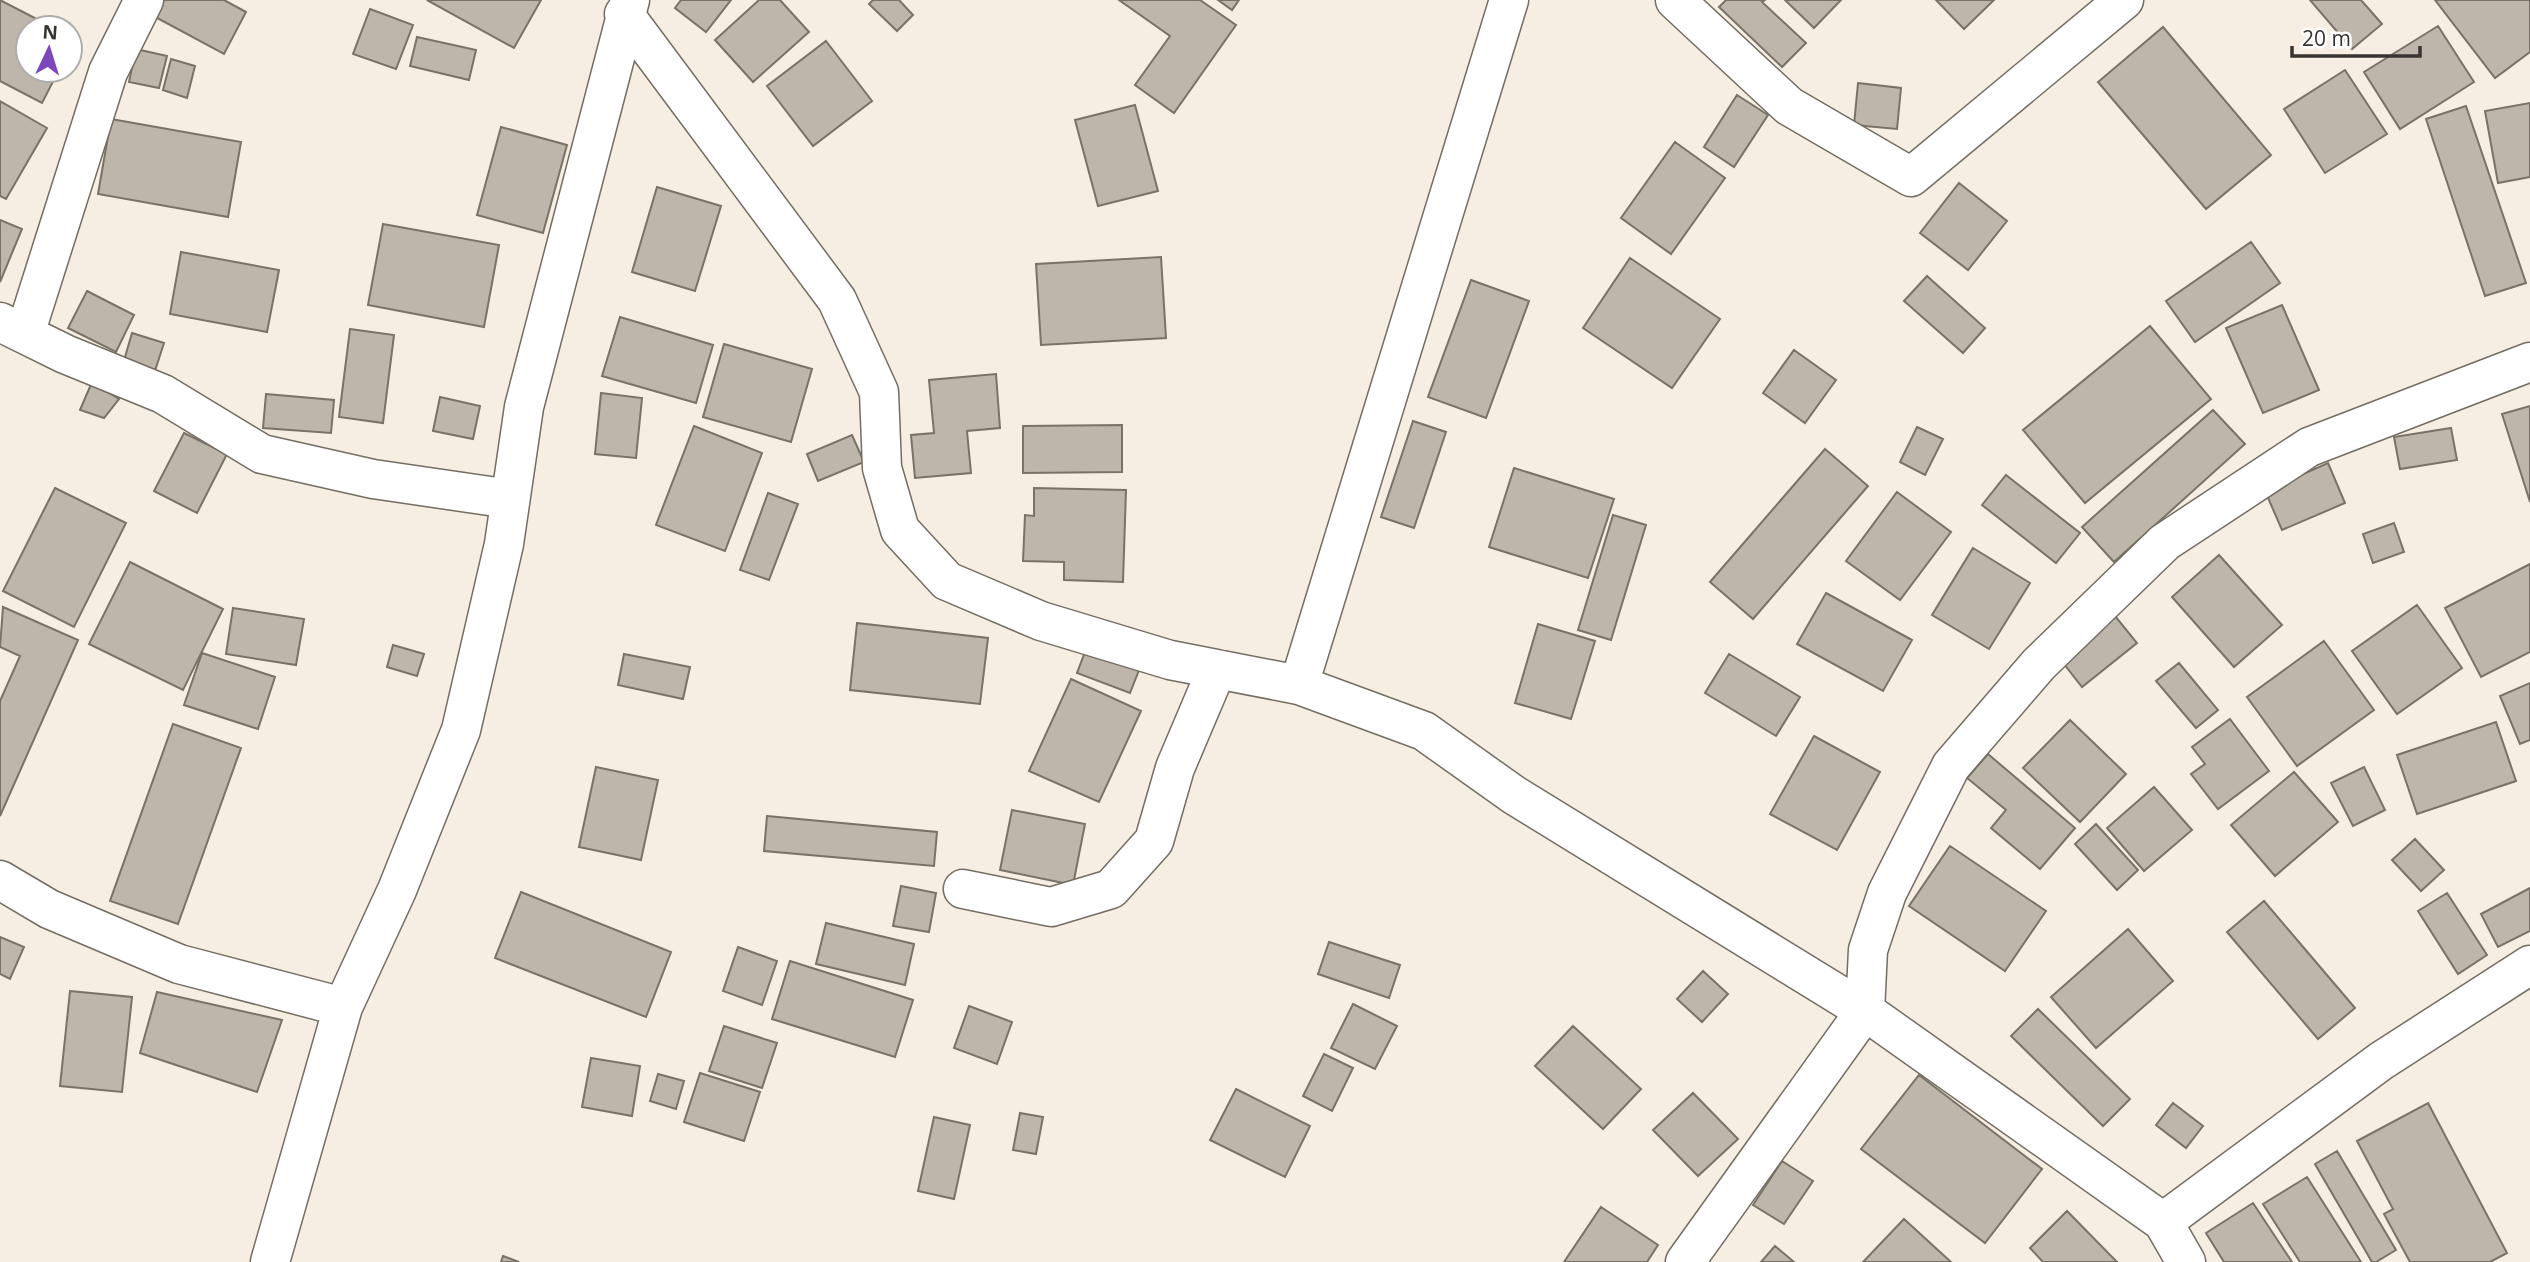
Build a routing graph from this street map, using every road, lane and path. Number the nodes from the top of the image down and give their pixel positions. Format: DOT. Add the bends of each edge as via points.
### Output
graph roads {
  1 [pos="144,0"];
  2 [pos="1509,0"];
  3 [pos="1675,0"];
  4 [pos="2124,0"];
  5 [pos="627,7"];
  6 [pos="12,328"];
  7 [pos="2530,362"];
  8 [pos="510,499"];
  9 [pos="1217,669"];
  10 [pos="1299,685"];
  11 [pos="0,880"];
  12 [pos="963,889"];
  13 [pos="2530,965"];
  14 [pos="343,1007"];
  15 [pos="1865,1011"];
  16 [pos="2163,1222"];
  17 [pos="270,1262"];
  18 [pos="1685,1262"];
  19 [pos="2186,1262"];
  1 -- 6 [label="street" via="108,72"];
  2 -- 10 [label="street"];
  3 -- 4 [label="street" via="1789,106 1911,177"];
  5 -- 8 [label="street" via="524,407"];
  5 -- 9 [label="street" via="837,300 879,392 882,468 900,530 947,581 1041,621 1170,660"];
  6 -- 8 [label="street" via="163,394 262,454 373,479"];
  7 -- 15 [label="street" via="2309,447 2165,542 2049,655 1951,766 1887,893 1868,950"];
  8 -- 14 [label="street" via="461,730 397,890"];
  9 -- 10 [label="street"];
  9 -- 12 [label="street" via="1175,768 1154,841 1111,889 1051,906"];
  10 -- 15 [label="street" via="1424,731 1514,795"];
  11 -- 14 [label="street" via="49,909 179,964"];
  13 -- 16 [label="street" via="2381,1061"];
  14 -- 17 [label="street"];
  15 -- 16 [label="street"];
  15 -- 18 [label="street"];
  16 -- 19 [label="street"];
}
